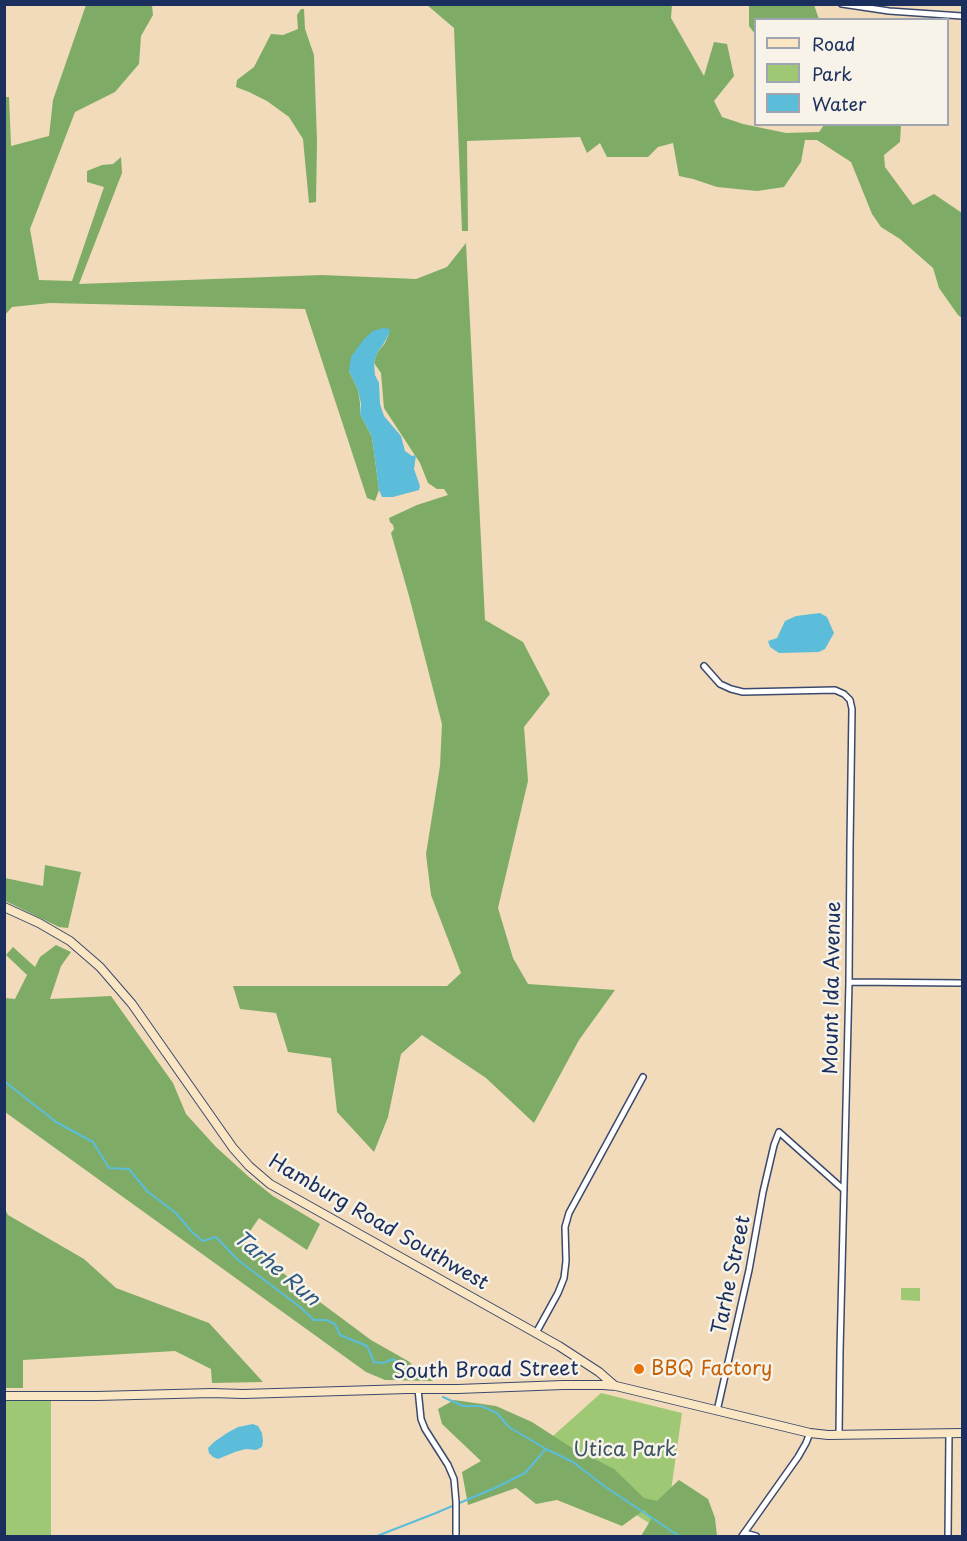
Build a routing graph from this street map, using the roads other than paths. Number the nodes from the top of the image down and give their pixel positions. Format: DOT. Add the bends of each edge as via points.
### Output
graph roads {
  1 [pos="842,4"];
  2 [pos="963,16"];
  3 [pos="704,666"];
  4 [pos="4,907"];
  5 [pos="849,982"];
  6 [pos="963,983"];
  7 [pos="643,1077"];
  8 [pos="844,1190"];
  9 [pos="536,1333"];
  10 [pos="616,1386"];
  11 [pos="418,1389"];
  12 [pos="4,1396"];
  13 [pos="717,1412"];
  14 [pos="810,1433"];
  15 [pos="949,1433"];
  16 [pos="963,1433"];
  17 [pos="839,1435"];
  18 [pos="744,1535"];
  19 [pos="456,1536"];
  20 [pos="756,1536"];
  21 [pos="948,1536"];
  1 -- 2 [label="street"];
  3 -- 5 [label="street, Mount Ida Avenue" via="720,684 743,692 835,690 850,700"];
  4 -- 9 [label="street, Hamburg Road Southwest" via="70,940 100,967 144,1021 233,1148 270,1184"];
  5 -- 6 [label="street"];
  5 -- 8 [label="street, Mount Ida Avenue"];
  7 -- 9 [label="street" via="569,1213 564,1278"];
  8 -- 13 [label="street, Tarhe Street" via="779,1132"];
  8 -- 17 [label="street, Mount Ida Avenue"];
  9 -- 10 [label="street, Hamburg Road Southwest"];
  10 -- 11 [label="street, South Broad Street"];
  10 -- 13 [label="street, South Broad Street"];
  11 -- 12 [label="street, South Broad Street"];
  11 -- 19 [label="street" via="421,1419 452,1471"];
  13 -- 14 [label="street, South Broad Street"];
  14 -- 17 [label="street, South Broad Street"];
  14 -- 18 [label="street"];
  15 -- 16 [label="street, South Broad Street"];
  15 -- 17 [label="street, South Broad Street"];
  15 -- 21 [label="street"];
  18 -- 20 [label="street"];
}
